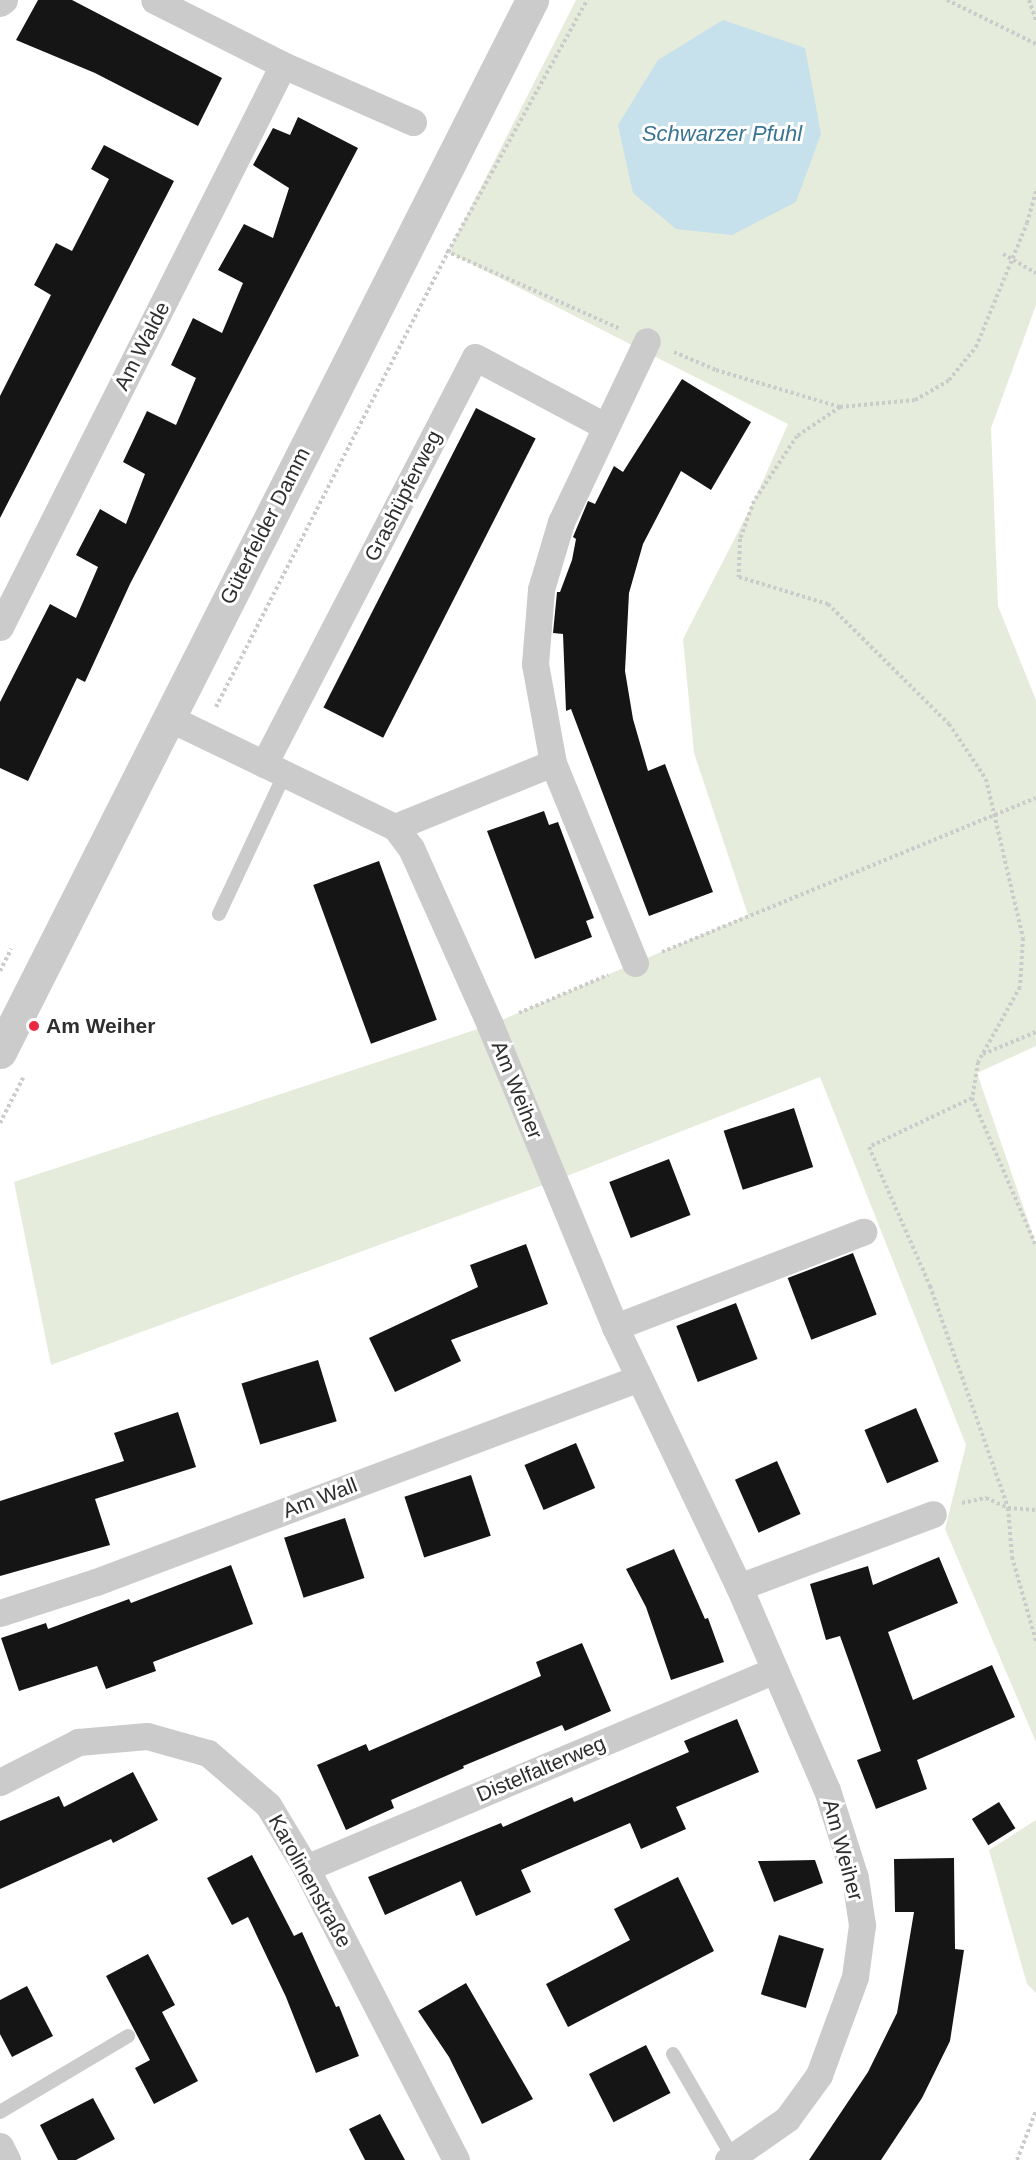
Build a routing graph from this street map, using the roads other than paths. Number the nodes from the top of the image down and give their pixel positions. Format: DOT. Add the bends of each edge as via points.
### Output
graph roads {
  1 [pos="4,0"];
  2 [pos="154,0"];
  3 [pos="532,0"];
  4 [pos="0,3"];
  5 [pos="283,65"];
  6 [pos="413,123"];
  7 [pos="646,341"];
  8 [pos="605,426"];
  9 [pos="0,627"];
  10 [pos="167,717"];
  11 [pos="553,763"];
  12 [pos="274,770"];
  13 [pos="395,827"];
  14 [pos="219,914"];
  15 [pos="636,963"];
  16 [pos="0,1052"];
  17 [pos="863,1232"];
  18 [pos="615,1327"];
  19 [pos="639,1378"];
  20 [pos="933,1514"];
  21 [pos="739,1587"];
  22 [pos="0,1612"];
  23 [pos="775,1670"];
  24 [pos="0,1782"];
  25 [pos="306,1868"];
  26 [pos="128,2036"];
  27 [pos="673,2054"];
  28 [pos="0,2112"];
  29 [pos="0,2146"];
  30 [pos="730,2159"];
  31 [pos="7,2160"];
  32 [pos="456,2160"];
  1 -- 4 [label="street"];
  2 -- 5 [label="street"];
  3 -- 10 [label="street, Güterfelder Damm"];
  5 -- 6 [label="street"];
  5 -- 9 [label="street, Am Walde"];
  7 -- 8 [label="street"];
  8 -- 11 [label="street" via="561,522 541,589 535,664"];
  8 -- 12 [label="street, Grashüpferweg" via="475,357"];
  10 -- 12 [label="street, Am Weiher"];
  10 -- 16 [label="street, Güterfelder Damm"];
  11 -- 13 [label="street"];
  11 -- 15 [label="street"];
  12 -- 13 [label="street, Am Weiher"];
  12 -- 14 [label="lane"];
  13 -- 18 [label="street, Am Weiher" via="411,848 490,1025"];
  17 -- 18 [label="street"];
  18 -- 19 [label="street, Am Weiher"];
  19 -- 21 [label="street, Am Weiher"];
  19 -- 22 [label="street, Am Wall" via="96,1582"];
  20 -- 21 [label="street"];
  21 -- 23 [label="street, Am Weiher"];
  23 -- 25 [label="street, Distelfalterweg"];
  23 -- 30 [label="street, Am Weiher" via="843,1834 862,1925 855,1977 819,2075 787,2119"];
  24 -- 25 [label="street, Karolinenstraße" via="78,1742 147,1736 208,1753 268,1805"];
  25 -- 32 [label="street, Karolinenstraße"];
  26 -- 28 [label="lane"];
  27 -- 30 [label="lane, Am Weiher"];
  29 -- 31 [label="street"];
}
